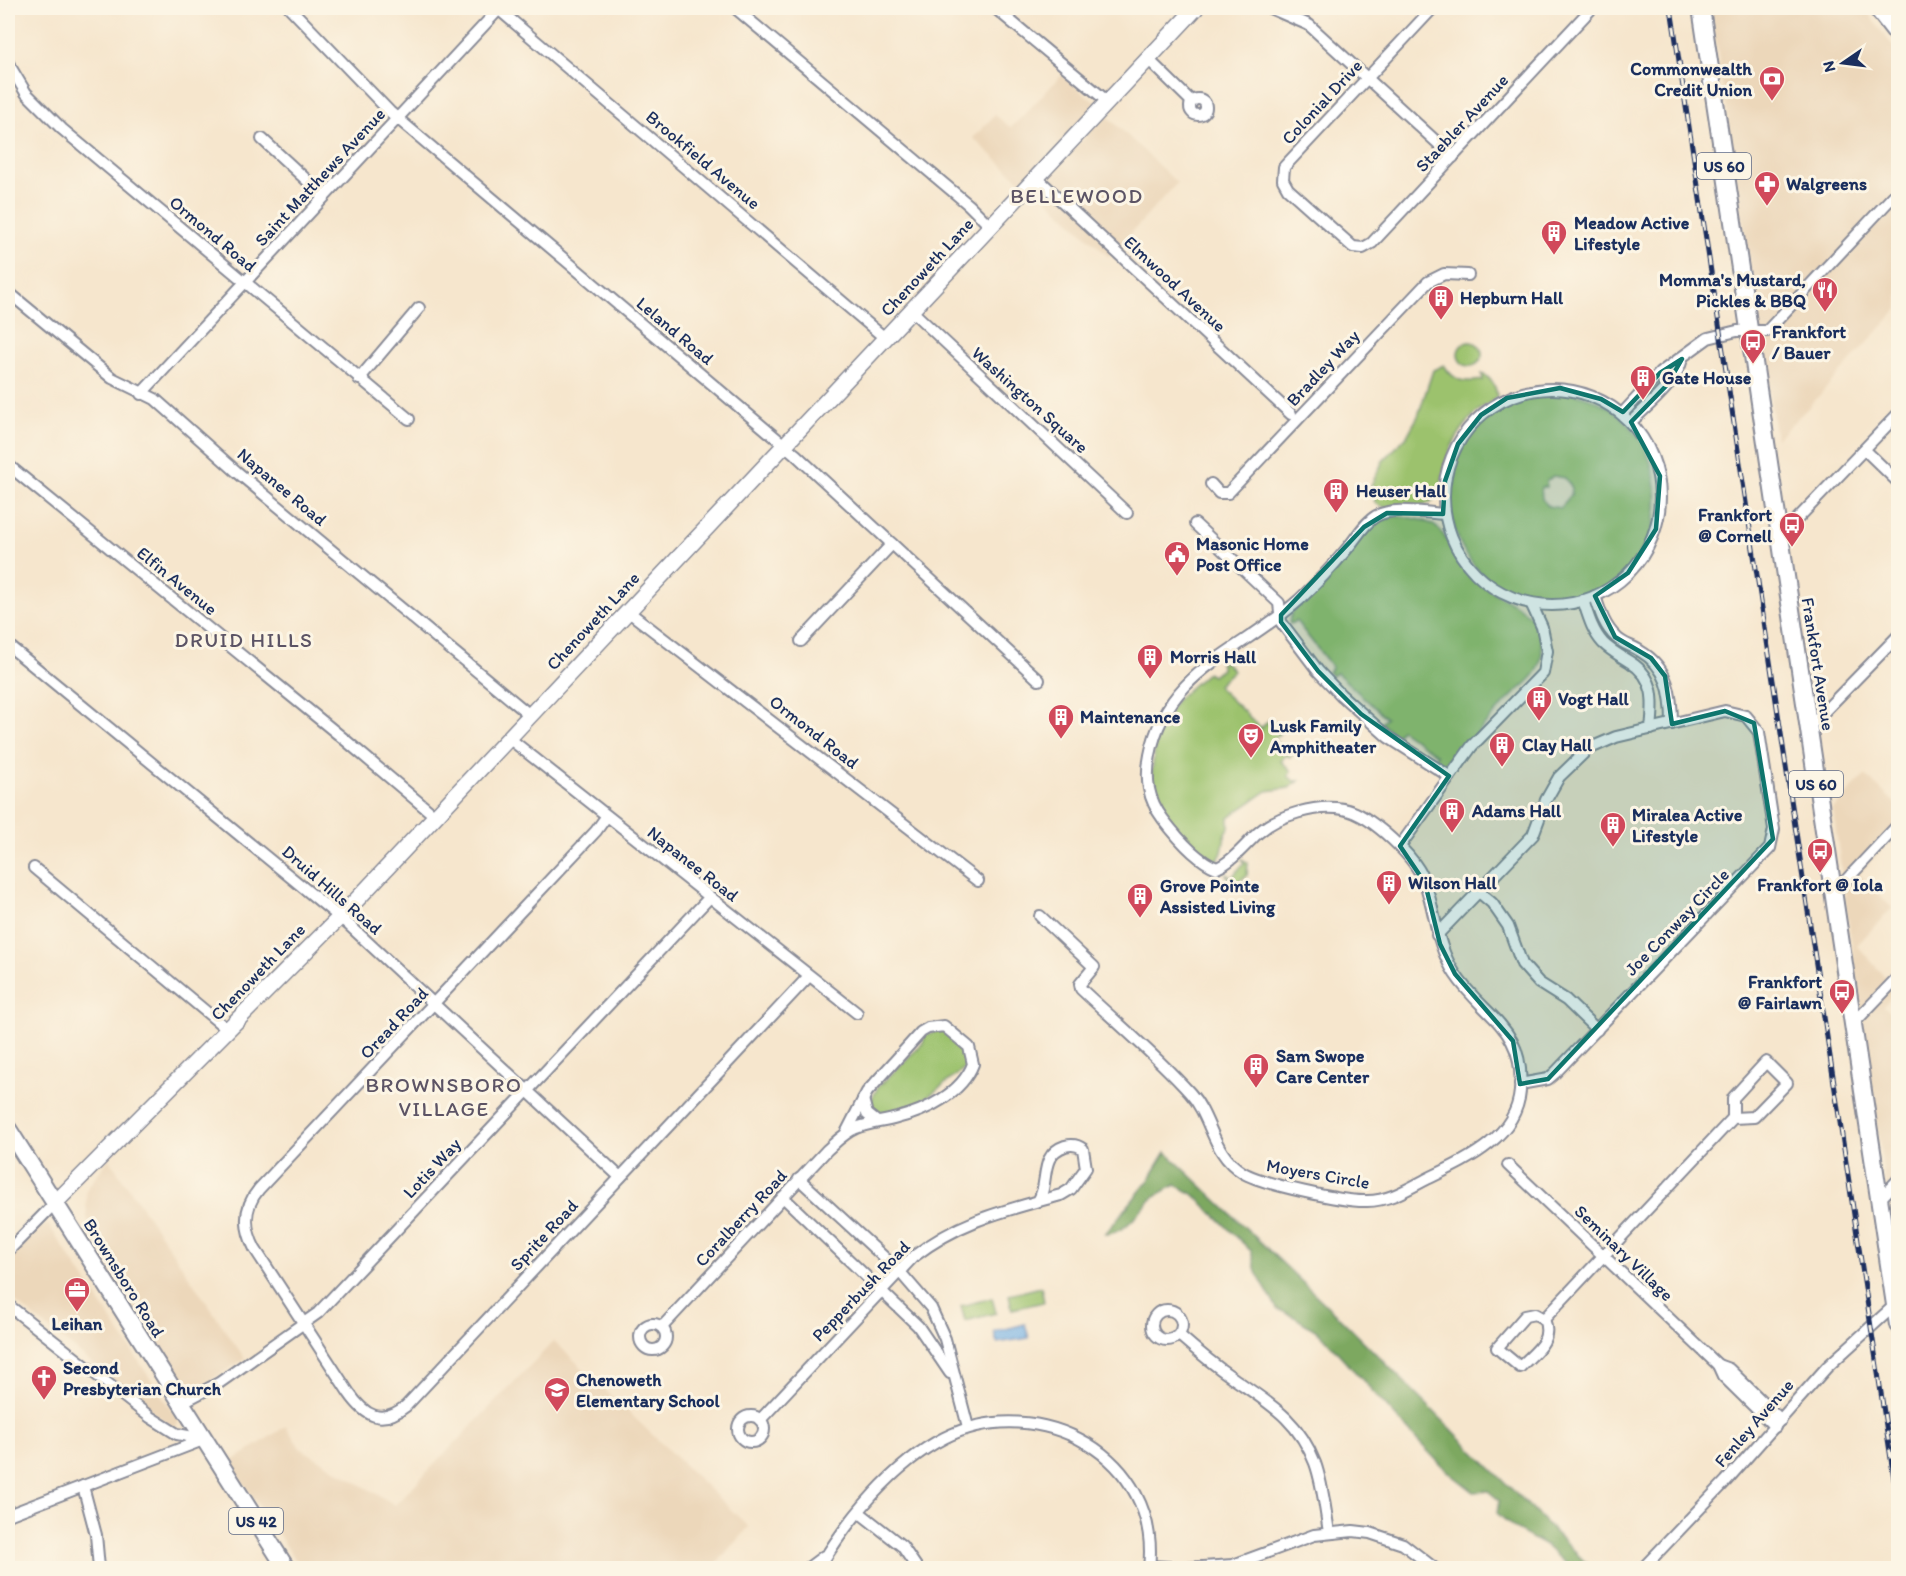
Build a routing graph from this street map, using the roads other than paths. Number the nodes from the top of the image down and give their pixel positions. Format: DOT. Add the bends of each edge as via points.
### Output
graph roads {
  1 [pos="290,8"];
  2 [pos="498,8"];
  3 [pos="735,8"];
  4 [pos="995,8"];
  5 [pos="1196,8"];
  6 [pos="1270,8"];
  7 [pos="1433,8"];
  8 [pos="1592,8"];
  9 [pos="1701,8"];
  10 [pos="1883,10"];
  11 [pos="1899,35"];
  12 [pos="1148,59"];
  13 [pos="8,63"];
  14 [pos="1367,77"];
  15 [pos="1108,102"];
  16 [pos="1192,102"];
  17 [pos="397,118"];
  18 [pos="262,139"];
  19 [pos="1453,157"];
  20 [pos="1036,178"];
  21 [pos="1899,191"];
  22 [pos="324,196"];
  23 [pos="991,227"];
  24 [pos="1350,246"];
  25 [pos="1468,275"];
  26 [pos="245,283"];
  27 [pos="8,292"];
  28 [pos="419,308"];
  29 [pos="912,311"];
  30 [pos="1748,331"];
  31 [pos="886,339"];
  32 [pos="1682,359"];
  33 [pos="359,379"];
  34 [pos="141,394"];
  35 [pos="1624,411"];
  36 [pos="1291,414"];
  37 [pos="1899,414"];
  38 [pos="409,419"];
  39 [pos="1631,422"];
  40 [pos="785,446"];
  41 [pos="1865,450"];
  42 [pos="8,465"];
  43 [pos="1899,482"];
  44 [pos="1210,484"];
  45 [pos="1127,513"];
  46 [pos="1444,514"];
  47 [pos="1195,524"];
  48 [pos="1779,538"];
  49 [pos="892,544"];
  50 [pos="1595,596"];
  51 [pos="1583,600"];
  52 [pos="1531,603"];
  53 [pos="629,612"];
  54 [pos="1281,615"];
  55 [pos="1899,636"];
  56 [pos="801,642"];
  57 [pos="8,645"];
  58 [pos="1039,680"];
  59 [pos="531,716"];
  60 [pos="1672,724"];
  61 [pos="1808,728"];
  62 [pos="1651,729"];
  63 [pos="510,739"];
  64 [pos="1449,776"];
  65 [pos="435,816"];
  66 [pos="606,817"];
  67 [pos="1899,825"];
  68 [pos="1400,846"];
  69 [pos="34,868"];
  70 [pos="978,881"];
  71 [pos="1479,892"];
  72 [pos="1833,894"];
  73 [pos="709,898"];
  74 [pos="1040,916"];
  75 [pos="340,917"];
  76 [pos="1437,935"];
  77 [pos="809,976"];
  78 [pos="1899,977"];
  79 [pos="435,1004"];
  80 [pos="857,1013"];
  81 [pos="1853,1024"];
  82 [pos="228,1030"];
  83 [pos="1597,1030"];
  84 [pos="1520,1084"];
  85 [pos="527,1091"];
  86 [pos="863,1099"];
  87 [pos="1733,1118"];
  88 [pos="877,1122"];
  89 [pos="8,1129"];
  90 [pos="846,1133"];
  91 [pos="1508,1165"];
  92 [pos="620,1177"];
  93 [pos="799,1179"];
  94 [pos="1899,1180"];
  95 [pos="783,1197"];
  96 [pos="1880,1199"];
  97 [pos="1038,1202"];
  98 [pos="55,1203"];
  99 [pos="8,1251"];
  100 [pos="1603,1255"];
  101 [pos="900,1272"];
  102 [pos="883,1290"];
  103 [pos="1897,1303"];
  104 [pos="8,1305"];
  105 [pos="1544,1319"];
  106 [pos="304,1324"];
  107 [pos="1899,1325"];
  108 [pos="662,1327"];
  109 [pos="1179,1335"];
  110 [pos="955,1381"];
  111 [pos="180,1404"];
  112 [pos="760,1420"];
  113 [pos="1778,1424"];
  114 [pos="968,1427"];
  115 [pos="204,1439"];
  116 [pos="83,1486"];
  117 [pos="860,1512"];
  118 [pos="8,1515"];
  119 [pos="1329,1532"];
  120 [pos="828,1552"];
  121 [pos="1149,1567"];
  122 [pos="99,1569"];
  123 [pos="286,1569"];
  124 [pos="808,1569"];
  125 [pos="819,1569"];
  126 [pos="917,1569"];
  127 [pos="1434,1569"];
  128 [pos="1643,1569"];
  1 -- 17 [label="street, Leland Road"];
  2 -- 17 [label="street, Saint Matthews Avenue"];
  2 -- 31 [label="street, Brookfield Avenue"];
  3 -- 23 [label="street"];
  4 -- 15 [label="street"];
  5 -- 12 [label="main road, Chenoweth Lane"];
  6 -- 14 [label="street" via="1309,25"];
  7 -- 14 [label="street, Colonial Drive"];
  8 -- 19 [label="street, Staebler Avenue"];
  9 -- 30 [label="main road, Frankfort Avenue / US 60"];
  10 -- 11 [label="main road"];
  12 -- 15 [label="main road, Chenoweth Lane"];
  12 -- 16 [label="street"];
  13 -- 26 [label="street, Ormond Road" via="43,112"];
  14 -- 19 [label="street"];
  14 -- 24 [label="street, Colonial Drive" via="1283,172 1288,189"];
  15 -- 20 [label="main road, Chenoweth Lane"];
  17 -- 22 [label="street, Saint Matthews Avenue"];
  17 -- 40 [label="street, Leland Road"];
  18 -- 22 [label="street"];
  19 -- 24 [label="street, Staebler Avenue" via="1372,243 1363,248"];
  20 -- 23 [label="main road, Chenoweth Lane"];
  20 -- 36 [label="street, Elmwood Avenue"];
  21 -- 30 [label="street" via="1767,331"];
  22 -- 26 [label="street, Saint Matthews Avenue"];
  23 -- 29 [label="main road, Chenoweth Lane"];
  25 -- 44 [label="street, Bradley Way" via="1444,274 1428,282 1228,493 1219,493"];
  26 -- 33 [label="street, Ormond Road"];
  26 -- 34 [label="street, Saint Matthews Avenue"];
  27 -- 34 [label="street, Napanee Road" via="112,378"];
  28 -- 33 [label="street"];
  29 -- 31 [label="main road, Chenoweth Lane"];
  29 -- 45 [label="street, Washington Square"];
  30 -- 32 [label="street" via="1708,338"];
  30 -- 48 [label="main road, Frankfort Avenue / US 60"];
  31 -- 40 [label="main road, Chenoweth Lane"];
  32 -- 35 [label="street" via="1655,378"];
  32 -- 39 [label="street" via="1680,368 1664,388"];
  33 -- 38 [label="street, Ormond Road"];
  34 -- 59 [label="street, Napanee Road" via="154,399"];
  35 -- 39 [label="street"];
  35 -- 46 [label="street" via="1601,399 1560,388 1507,398 1481,415 1458,444 1445,481"];
  37 -- 41 [label="street"];
  39 -- 50 [label="street" via="1660,476 1660,511 1640,560 1615,585"];
  40 -- 49 [label="street, Leland Road"];
  40 -- 53 [label="main road, Chenoweth Lane"];
  41 -- 43 [label="street"];
  41 -- 48 [label="street"];
  42 -- 65 [label="street, Elfin Avenue"];
  46 -- 52 [label="street" via="1452,542 1476,575 1493,588"];
  46 -- 54 [label="street, Moyers Circle" via="1398,512 1376,516"];
  47 -- 54 [label="street" via="1279,603"];
  48 -- 61 [label="main road, Frankfort Avenue / US 60"];
  49 -- 56 [label="street"];
  49 -- 58 [label="street, Leland Road"];
  50 -- 51 [label="street"];
  50 -- 60 [label="street" via="1615,637 1651,658 1665,676"];
  51 -- 52 [label="street" via="1566,604"];
  51 -- 62 [label="street" via="1603,643 1643,671 1649,680 1653,699"];
  52 -- 64 [label="street" via="1547,651 1543,673 1486,730"];
  53 -- 59 [label="main road, Chenoweth Lane"];
  53 -- 70 [label="street, Ormond Road"];
  54 -- 64 [label="street" via="1281,622 1298,646 1355,708 1388,738"];
  54 -- 68 [label="street, Moyers Circle" via="1207,665 1168,704 1155,730 1147,769 1147,786 1159,814 1208,864 1217,868 1276,821 1331,807 1356,813"];
  55 -- 61 [label="street"];
  57 -- 75 [label="street, Druid Hills Road"];
  59 -- 63 [label="main road, Chenoweth Lane"];
  60 -- 62 [label="street, Joe Conway Circle"];
  60 -- 83 [label="street, Joe Conway Circle" via="1725,711 1746,716 1754,723 1759,732 1773,839 1770,848"];
  61 -- 72 [label="main road, Frankfort Avenue / US 60"];
  62 -- 71 [label="street, Joe Conway Circle" via="1601,742 1573,762 1550,792 1533,835"];
  63 -- 65 [label="main road, Chenoweth Lane"];
  63 -- 66 [label="street, Napanee Road"];
  64 -- 68 [label="street"];
  65 -- 75 [label="main road, Chenoweth Lane"];
  66 -- 73 [label="street, Napanee Road"];
  66 -- 79 [label="street, Oread Road"];
  67 -- 72 [label="street"];
  68 -- 76 [label="street, Moyers Circle" via="1425,883"];
  69 -- 82 [label="street"];
  71 -- 76 [label="street, Joe Conway Circle"];
  71 -- 83 [label="street" via="1508,926 1522,964 1539,983 1566,1000"];
  72 -- 81 [label="main road, Frankfort Avenue / US 60"];
  73 -- 77 [label="street, Napanee Road"];
  73 -- 85 [label="street, Lotis Way"];
  74 -- 84 [label="street, Moyers Circle" via="1094,967 1080,984 1081,989 1192,1094 1226,1160 1258,1181 1355,1200 1380,1200 1470,1158 1496,1138 1517,1107"];
  75 -- 79 [label="street, Druid Hills Road"];
  75 -- 82 [label="main road, Chenoweth Lane"];
  76 -- 84 [label="street, Moyers Circle" via="1455,974 1505,1028 1516,1052"];
  77 -- 80 [label="street, Napanee Road"];
  77 -- 92 [label="street, Sprite Road"];
  78 -- 81 [label="street"];
  79 -- 85 [label="street, Druid Hills Road"];
  79 -- 106 [label="street, Oread Road" via="259,1189 249,1205 249,1238"];
  81 -- 96 [label="main road, Frankfort Avenue / US 60"];
  82 -- 98 [label="main road, Chenoweth Lane"];
  83 -- 84 [label="street, Joe Conway Circle" via="1548,1079"];
  85 -- 92 [label="street, Druid Hills Road"];
  85 -- 106 [label="street, Lotis Way"];
  86 -- 88 [label="street" via="867,1114"];
  86 -- 88 [label="street, Coralberry Road" via="877,1079 928,1028 944,1026 969,1047 973,1064 960,1084 922,1109"];
  86 -- 90 [label="street, Coralberry Road"];
  87 -- 87 [label="street" via="1733,1098 1766,1062 1787,1083 1754,1117"];
  87 -- 100 [label="street"];
  88 -- 90 [label="street, Coralberry Road"];
  89 -- 98 [label="main road, Brownsboro Road / US 42"];
  90 -- 93 [label="street, Coralberry Road"];
  91 -- 100 [label="street, Seminary Village"];
  92 -- 106 [label="street, Sprite Road" via="396,1413 371,1415 357,1405"];
  93 -- 95 [label="street, Coralberry Road"];
  93 -- 101 [label="street"];
  94 -- 96 [label="street"];
  95 -- 102 [label="street"];
  95 -- 108 [label="street, Coralberry Road"];
  96 -- 103 [label="main road, Frankfort Avenue / US 60"];
  97 -- 97 [label="street, Pepperbush Road" via="1061,1195 1080,1179 1087,1159 1083,1149 1068,1145 1050,1159"];
  97 -- 101 [label="street, Pepperbush Road" via="972,1221 941,1236"];
  98 -- 99 [label="street, Chenoweth Lane"];
  98 -- 111 [label="main road, Brownsboro Road / US 42"];
  100 -- 105 [label="street"];
  100 -- 113 [label="street, Seminary Village" via="1718,1365 1729,1369"];
  101 -- 102 [label="street, Pepperbush Road"];
  101 -- 110 [label="street" via="939,1321"];
  102 -- 110 [label="street" via="918,1326"];
  102 -- 112 [label="street, Pepperbush Road"];
  103 -- 107 [label="main road, Frankfort Avenue / US 60"];
  103 -- 113 [label="street, Fenley Avenue" via="1827,1367"];
  104 -- 115 [label="street" via="150,1417 177,1434"];
  105 -- 105 [label="street" via="1535,1314 1525,1317 1497,1348 1520,1367 1547,1338"];
  106 -- 111 [label="street, Lotis Way" via="219,1383"];
  109 -- 119 [label="street" via="1234,1379 1271,1402 1299,1434 1321,1482"];
  110 -- 114 [label="street"];
  111 -- 115 [label="main road, Brownsboro Road / US 42"];
  113 -- 128 [label="street, Fenley Avenue"];
  114 -- 117 [label="street" via="907,1462"];
  114 -- 121 [label="street" via="1029,1424 1071,1435 1100,1450 1123,1473 1141,1502 1149,1533"];
  115 -- 116 [label="street"];
  115 -- 123 [label="main road, Brownsboro Road / US 42"];
  116 -- 118 [label="street"];
  116 -- 122 [label="street" via="96,1535"];
  117 -- 120 [label="street"];
  117 -- 126 [label="street" via="902,1546"];
  119 -- 121 [label="street" via="1233,1565"];
  119 -- 127 [label="street" via="1353,1531 1388,1538 1418,1554"];
  120 -- 124 [label="street"];
  120 -- 125 [label="street"];
}
